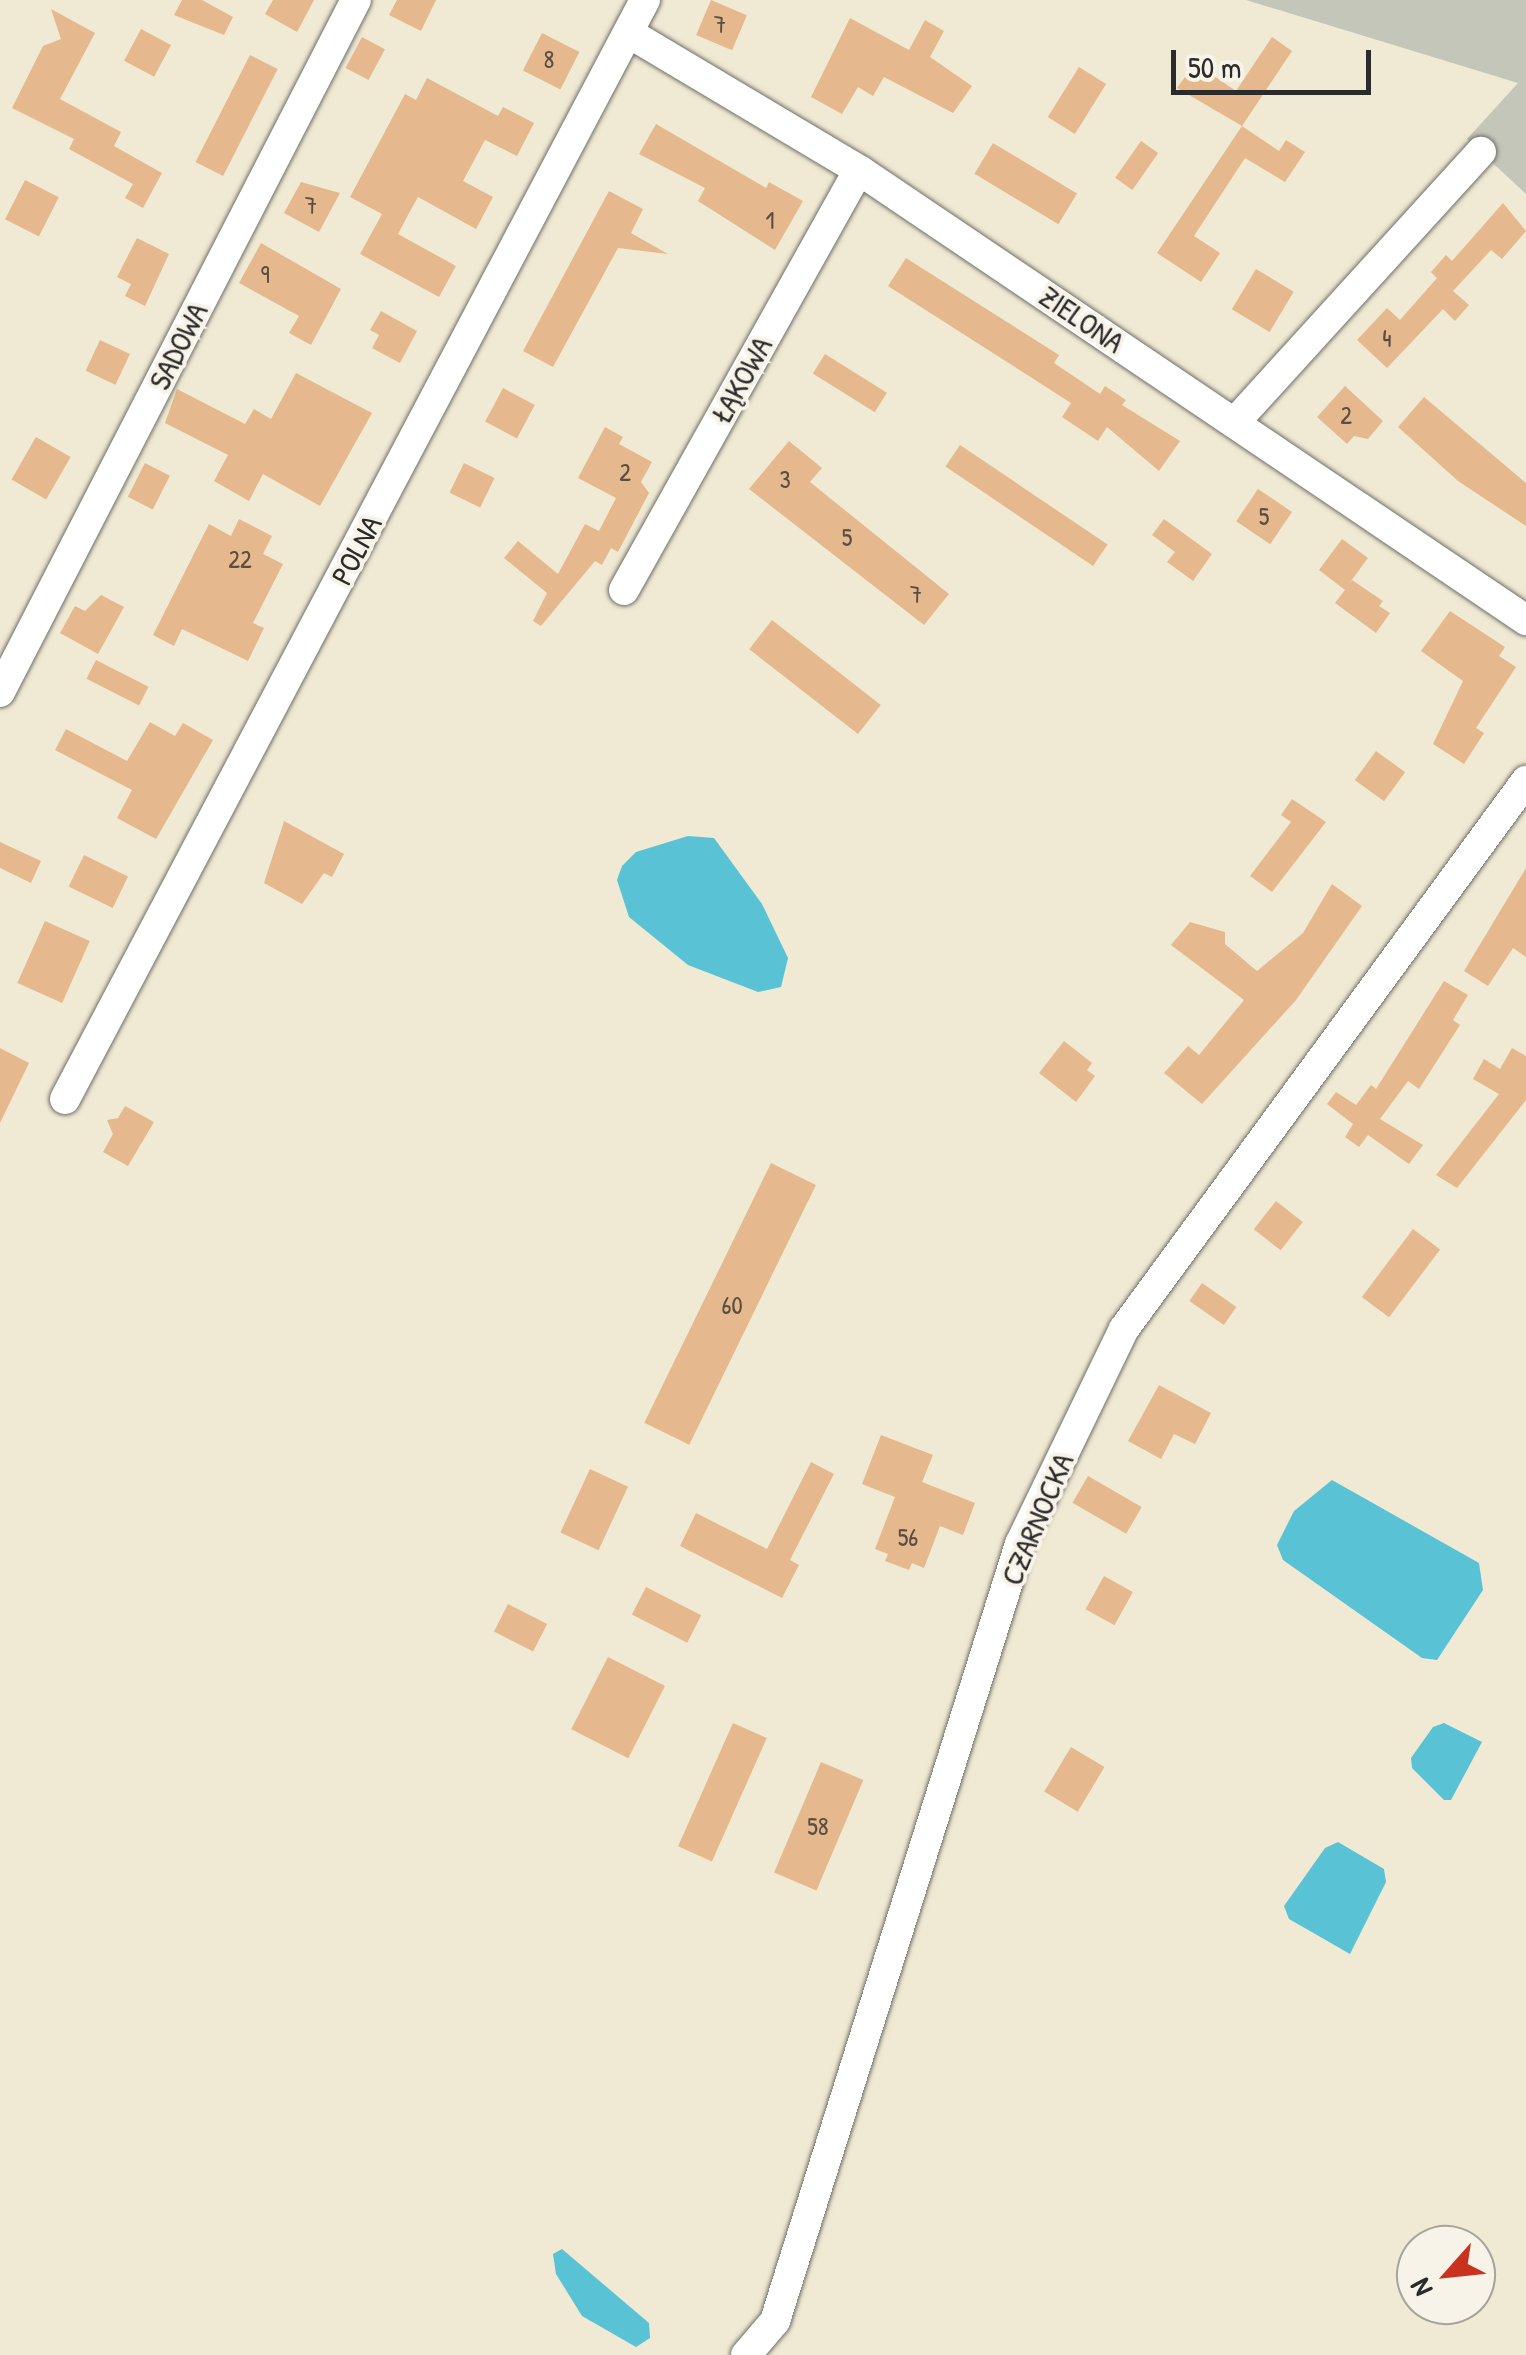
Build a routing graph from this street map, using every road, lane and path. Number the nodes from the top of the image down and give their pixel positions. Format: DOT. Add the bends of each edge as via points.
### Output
graph roads {
  1 [pos="356,0"];
  2 [pos="645,0"];
  3 [pos="629,33"];
  4 [pos="1480,152"];
  5 [pos="859,170"];
  6 [pos="1236,421"];
  7 [pos="624,590"];
  8 [pos="1526,620"];
  9 [pos="0,692"];
  10 [pos="1526,781"];
  11 [pos="65,1099"];
  12 [pos="746,2355"];
  1 -- 9 [label="street, SADOWA"];
  2 -- 3 [label="street, POLNA"];
  3 -- 5 [label="street, ZIELONA"];
  3 -- 11 [label="street, POLNA"];
  4 -- 6 [label="street"];
  5 -- 6 [label="street, ZIELONA"];
  5 -- 7 [label="street, ŁĄKOWA"];
  6 -- 8 [label="street, ZIELONA"];
  10 -- 12 [label="street, CZARNOCKA" via="1124,1329 1020,1544 775,2321"];
}
